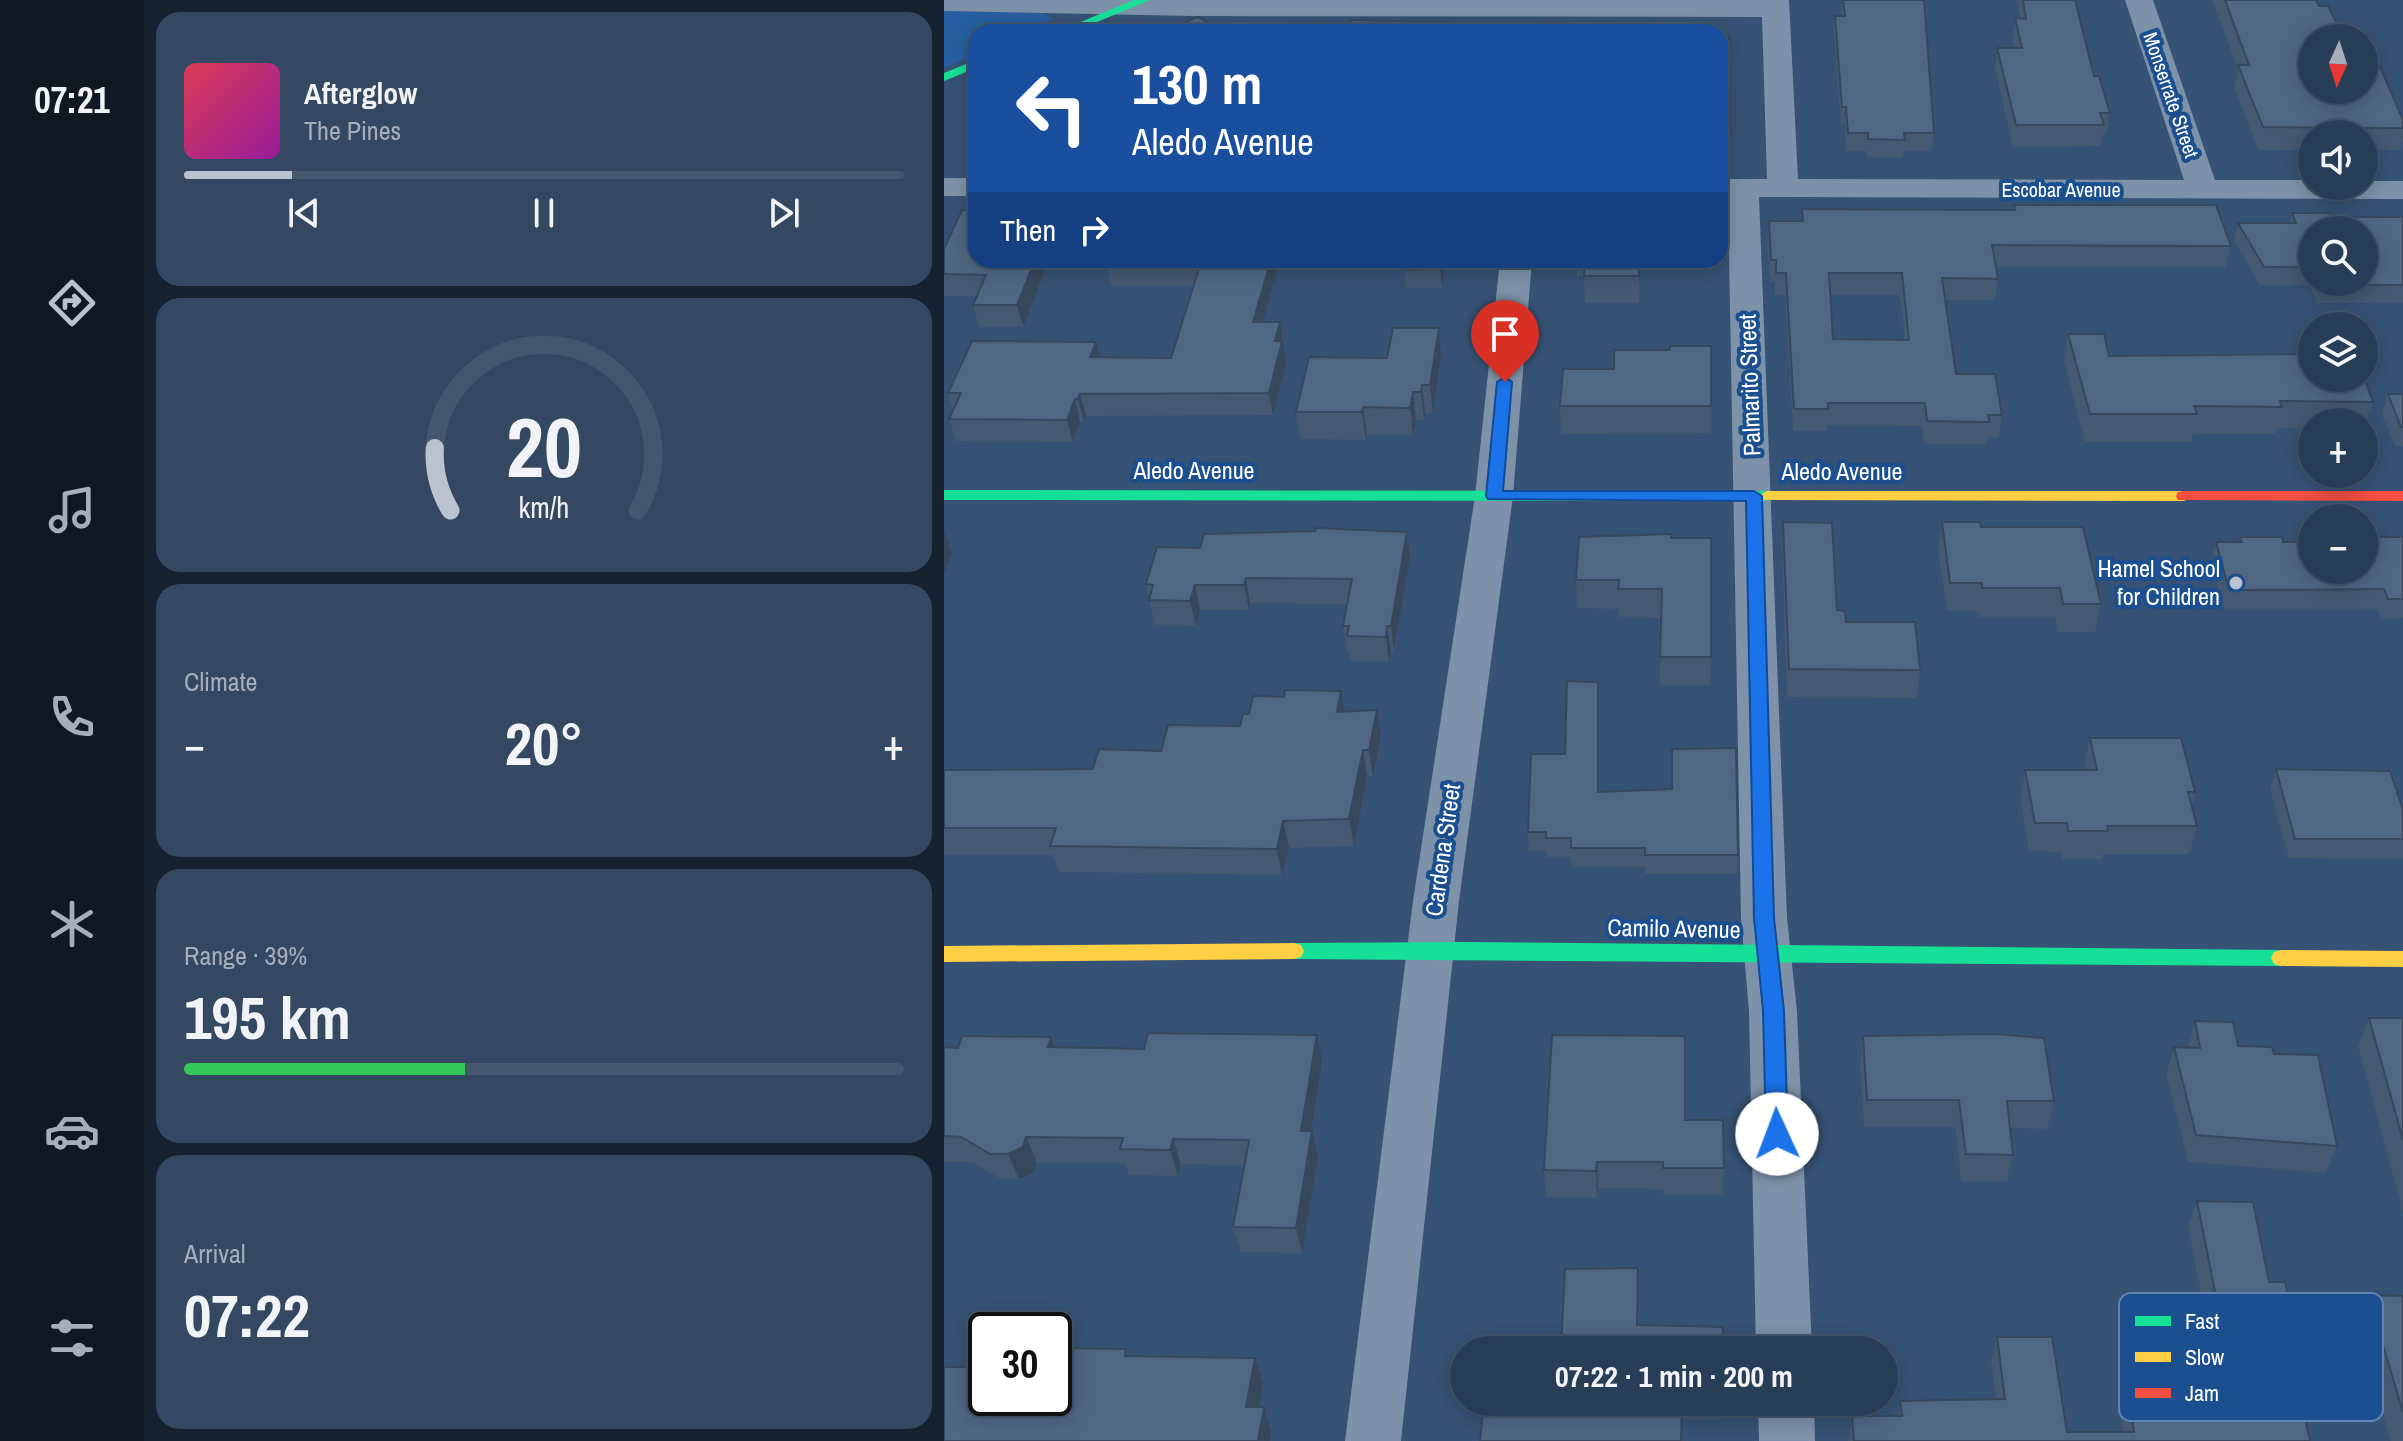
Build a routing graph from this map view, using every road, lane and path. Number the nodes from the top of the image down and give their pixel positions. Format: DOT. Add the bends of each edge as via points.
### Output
graph roads {
  1 [pos="2139,0"];
  2 [pos="944,3"];
  3 [pos="1136,3"];
  4 [pos="1775,5"];
  5 [pos="1082,24"];
  6 [pos="968,67"];
  7 [pos="944,77"];
  8 [pos="944,187"];
  9 [pos="968,187"];
  10 [pos="1749,188"];
  11 [pos="2403,190"];
  12 [pos="2203,191"];
  13 [pos="1515,268"];
  14 [pos="944,495"];
  15 [pos="1494,496"];
  16 [pos="1754,496"];
  17 [pos="2403,496"];
  18 [pos="1430,950"];
  19 [pos="944,954"];
  20 [pos="1767,954"];
  21 [pos="2403,959"];
  22 [pos="1784,1336"];
  23 [pos="1786,1416"];
  24 [pos="1373,1441"];
  25 [pos="1787,1441"];
  1 -- 12 [label="street, Monserrate Street"];
  2 -- 3 [label="street"];
  3 -- 4 [label="street"];
  3 -- 5 [label="street"];
  4 -- 10 [label="street, Palmarito Street"];
  6 -- 7 [label="street"];
  8 -- 9 [label="street"];
  10 -- 12 [label="street, Escobar Avenue"];
  10 -- 16 [label="street, Palmarito Street"];
  11 -- 12 [label="street, Escobar Avenue"];
  13 -- 15 [label="street, Cardena Street"];
  14 -- 15 [label="street, Aledo Avenue"];
  15 -- 16 [label="street, Aledo Avenue"];
  15 -- 18 [label="street, Cardena Street"];
  16 -- 17 [label="street, Aledo Avenue"];
  16 -- 20 [label="street, Palmarito Street"];
  18 -- 19 [label="street, Camilo Avenue"];
  18 -- 20 [label="street, Camilo Avenue"];
  18 -- 24 [label="street, Cardena Street"];
  20 -- 21 [label="street, Camilo Avenue"];
  20 -- 22 [label="street, Palmarito Street"];
  23 -- 25 [label="street"];
}
